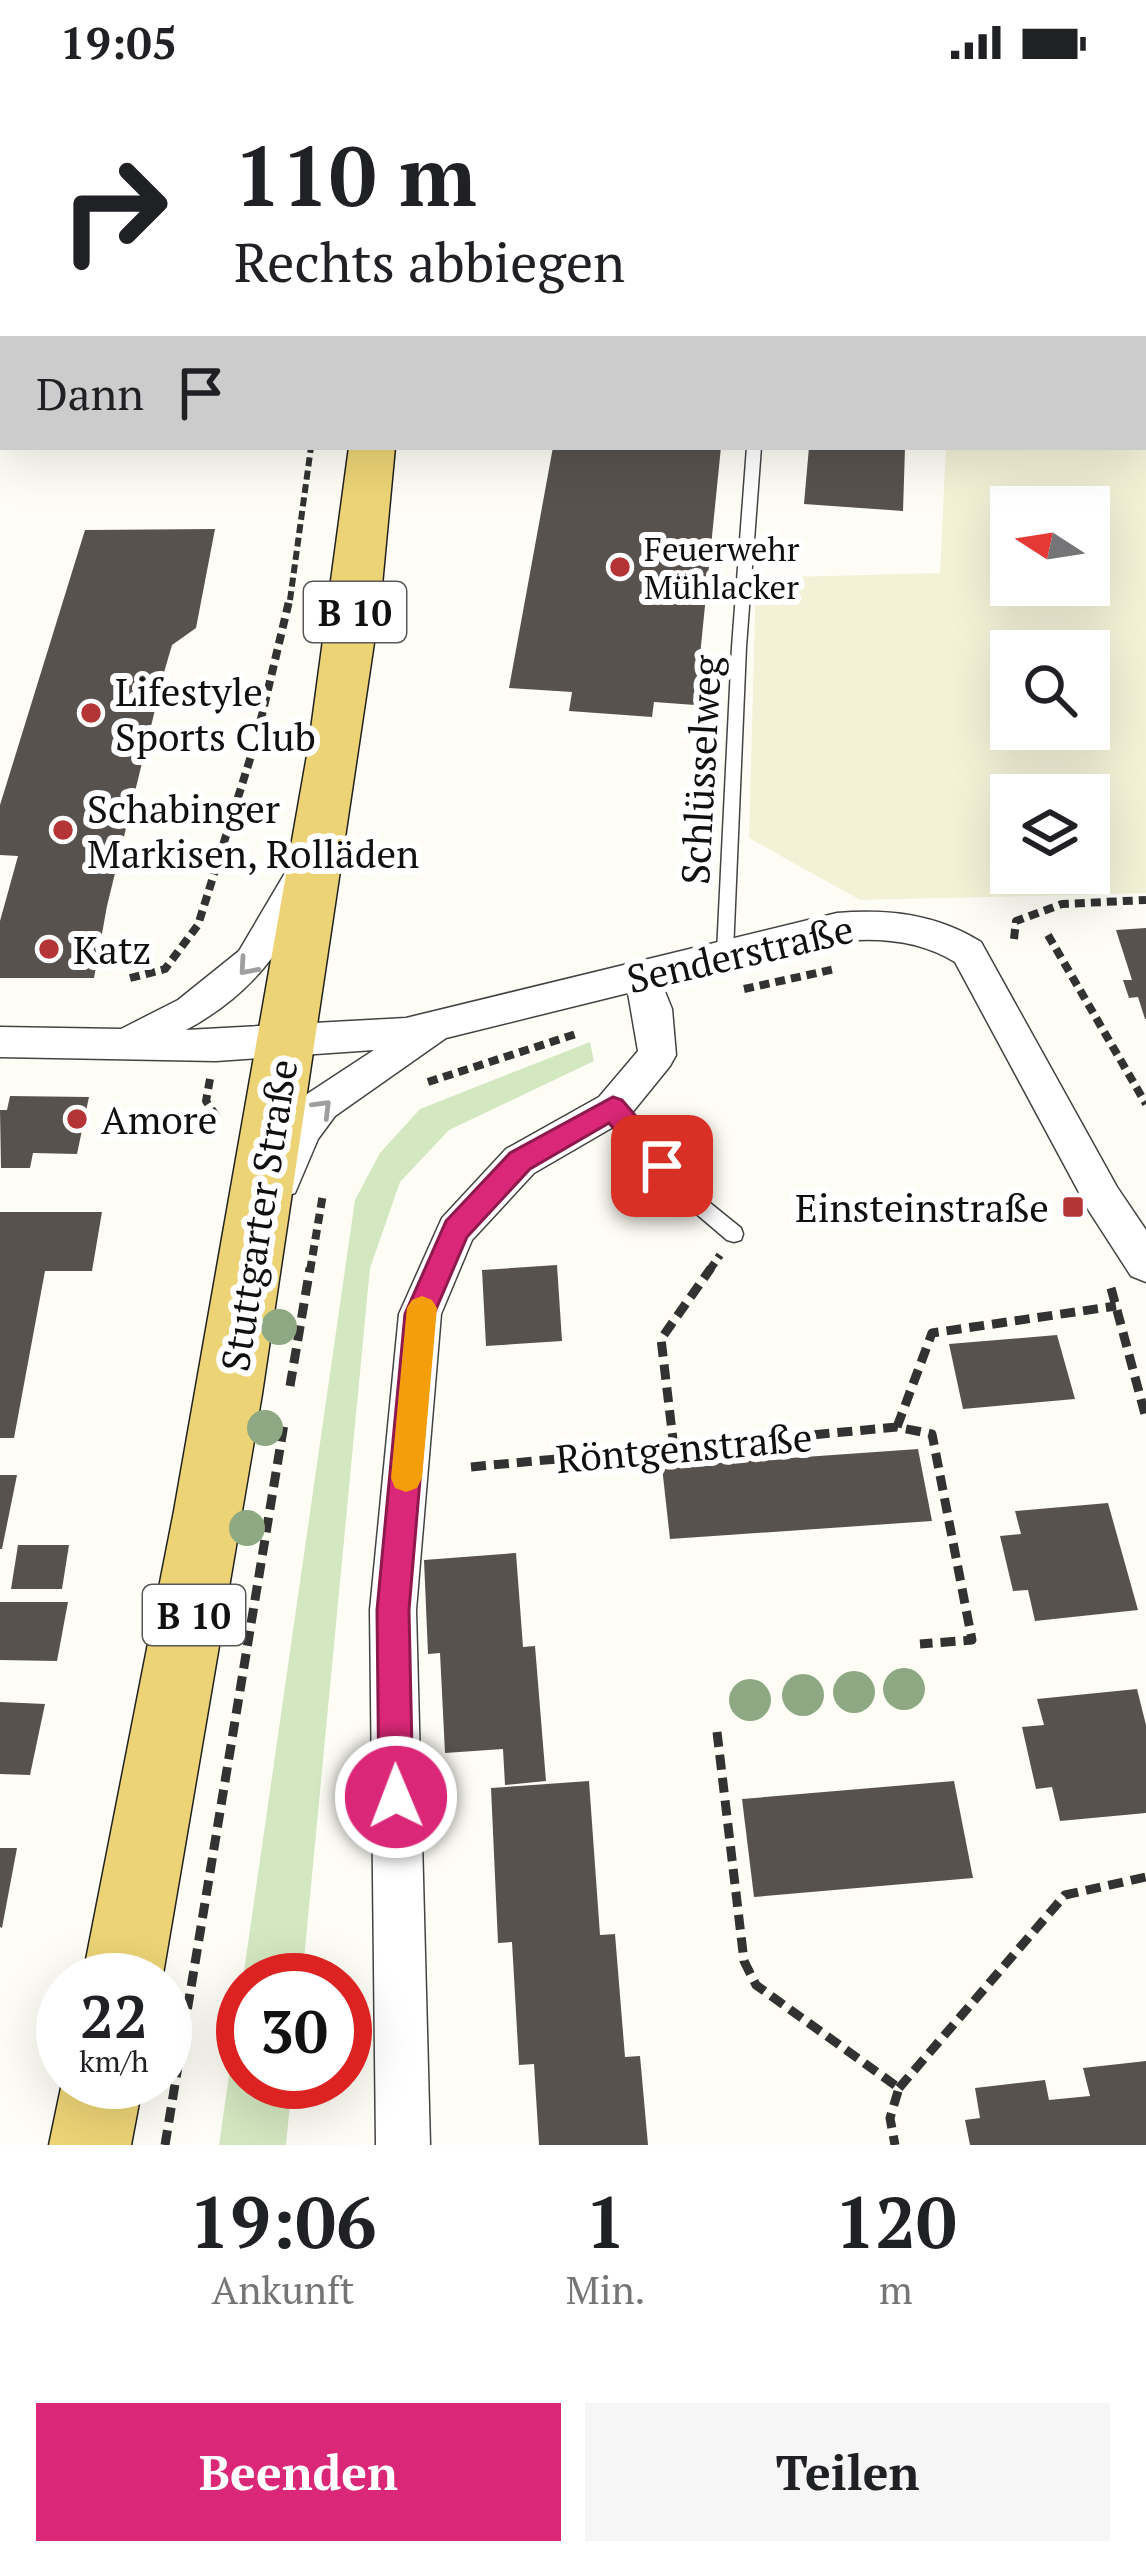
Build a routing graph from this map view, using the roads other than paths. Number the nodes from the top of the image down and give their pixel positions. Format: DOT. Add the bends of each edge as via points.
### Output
graph roads {
  1 [pos="372,450"];
  2 [pos="754,450"];
  3 [pos="321,827"];
  4 [pos="725,952"];
  5 [pos="640,974"];
  6 [pos="440,1027"];
  7 [pos="0,1042"];
  8 [pos="128,1043"];
  9 [pos="285,1044"];
  10 [pos="613,1108"];
  11 [pos="734,1234"];
  12 [pos="253,1249"];
  13 [pos="1138,1256"];
  14 [pos="127,1953"];
  15 [pos="97,2109"];
  16 [pos="90,2145"];
  17 [pos="403,2145"];
  1 -- 3 [label="main road, Stuttgarter Straße / B 10"];
  2 -- 4 [label="lane, Schlüsselweg"];
  3 -- 8 [label="street, one-way" via="282,918 250,968 208,1005"];
  3 -- 9 [label="main road, Stuttgarter Straße / B 10"];
  4 -- 5 [label="street, Senderstraße"];
  4 -- 13 [label="street, Senderstraße" via="882,922 930,930 968,952"];
  5 -- 6 [label="street, Senderstraße"];
  5 -- 10 [label="street" via="657,1055"];
  6 -- 9 [label="street, Senderstraße"];
  12 -- 6 [label="street, Senderstraße, one-way" via="302,1131 321,1105"];
  7 -- 8 [label="street, Senderstraße"];
  8 -- 9 [label="street, Senderstraße"];
  9 -- 12 [label="main road, Stuttgarter Straße / B 10"];
  10 -- 11 [label="lane" via="687,1195"];
  10 -- 17 [label="street" via="520,1161 456,1230 420,1314 393,1610"];
  12 -- 14 [label="main road, Stuttgarter Straße / B 10" via="187,1654"];
  15 -- 16 [label="main road"];
}
